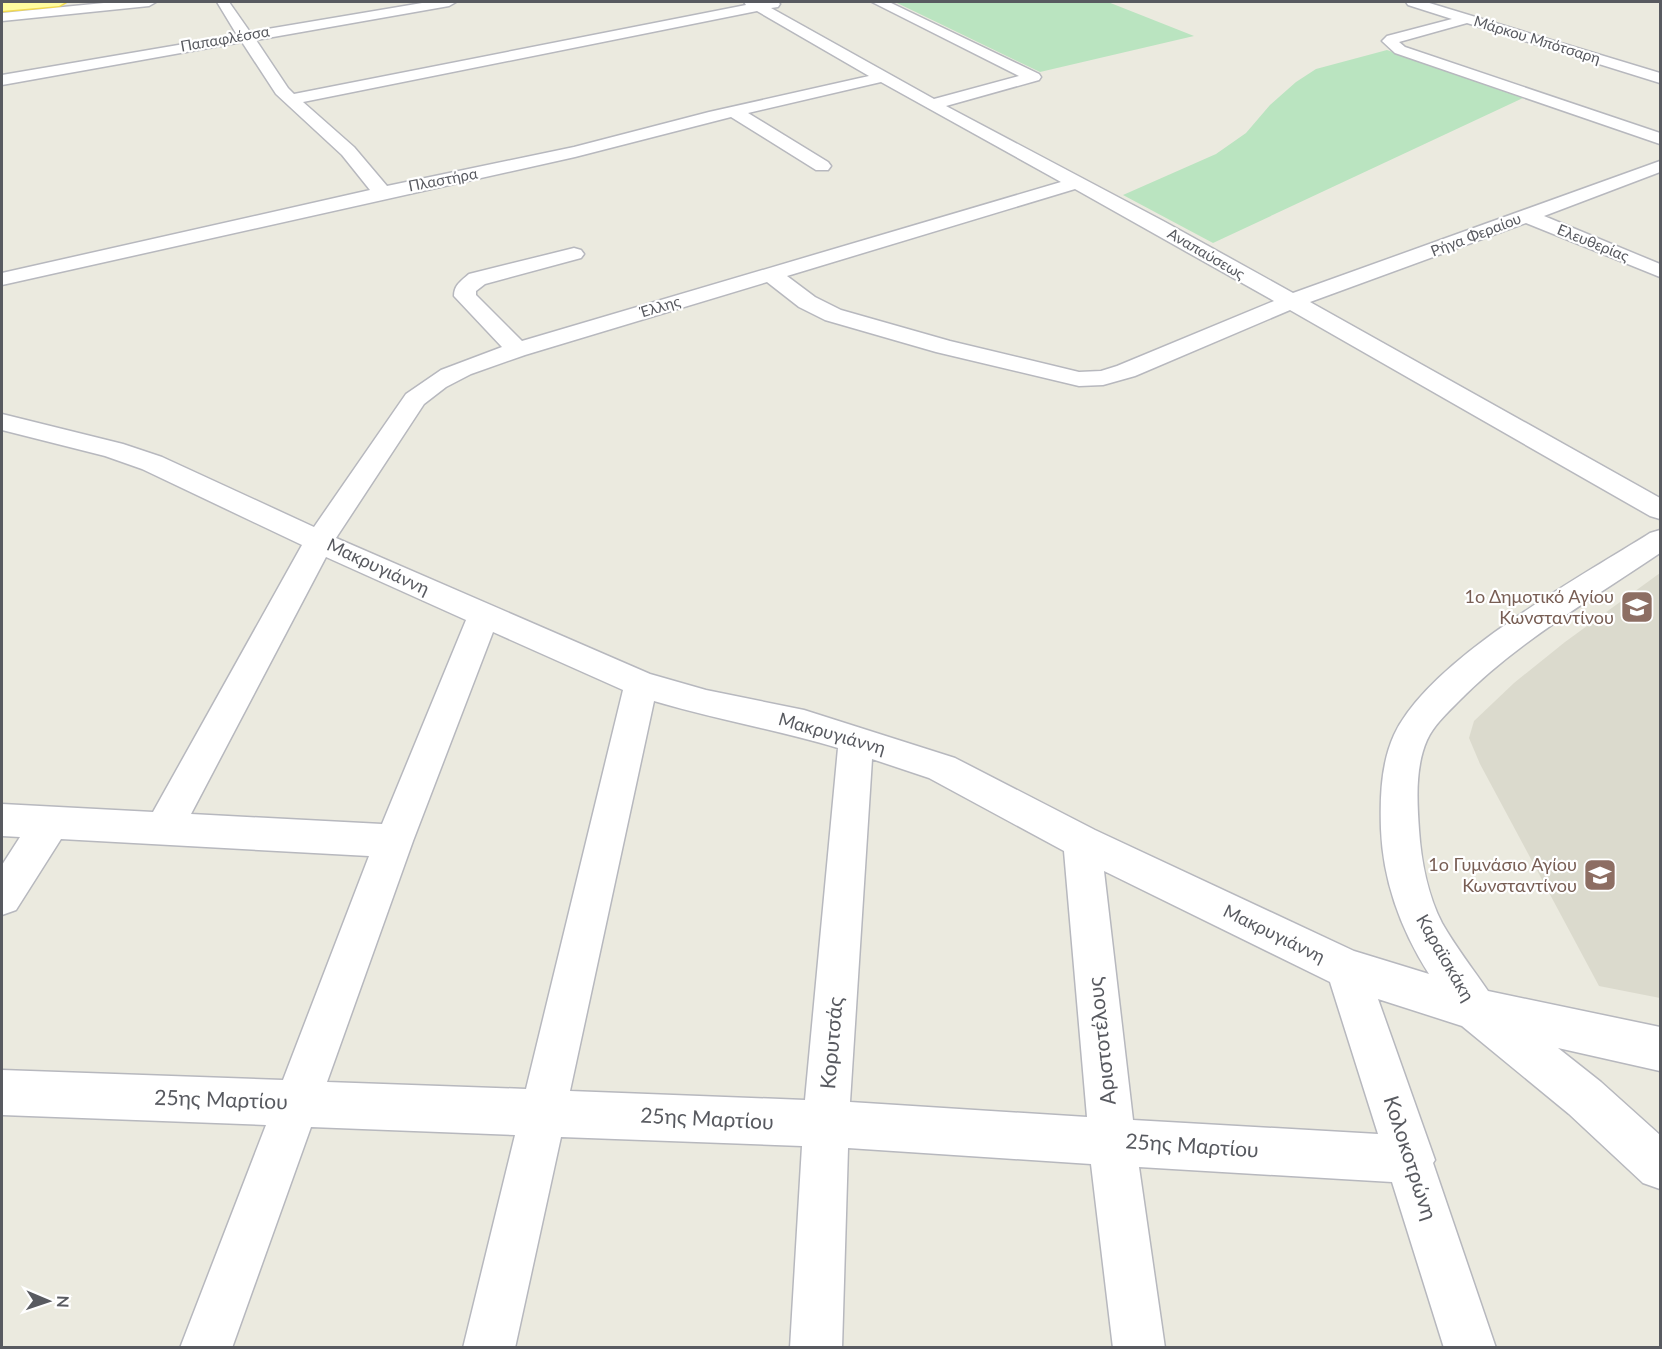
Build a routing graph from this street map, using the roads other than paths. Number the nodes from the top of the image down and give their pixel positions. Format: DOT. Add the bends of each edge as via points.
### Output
graph roads {
  1 [pos="59,2"];
  2 [pos="149,2"];
  3 [pos="223,2"];
  4 [pos="449,2"];
  5 [pos="788,2"];
  6 [pos="879,2"];
  7 [pos="1413,2"];
  8 [pos="754,4"];
  9 [pos="2,7"];
  10 [pos="2,17"];
  11 [pos="1467,18"];
  12 [pos="245,36"];
  13 [pos="884,78"];
  14 [pos="1660,78"];
  15 [pos="2,80"];
  16 [pos="292,99"];
  17 [pos="932,105"];
  18 [pos="734,112"];
  19 [pos="1660,139"];
  20 [pos="822,166"];
  21 [pos="1660,166"];
  22 [pos="1076,183"];
  23 [pos="382,193"];
  24 [pos="1526,216"];
  25 [pos="574,254"];
  26 [pos="1660,271"];
  27 [pos="769,273"];
  28 [pos="2,279"];
  29 [pos="1290,302"];
  30 [pos="517,350"];
  31 [pos="2,422"];
  32 [pos="1660,480"];
  33 [pos="1636,496"];
  34 [pos="1660,510"];
  35 [pos="320,540"];
  36 [pos="1660,540"];
  37 [pos="484,615"];
  38 [pos="641,684"];
  39 [pos="856,739"];
  40 [pos="2,820"];
  41 [pos="51,822"];
  42 [pos="163,830"];
  43 [pos="394,841"];
  44 [pos="1082,842"];
  45 [pos="2,897"];
  46 [pos="1347,969"];
  47 [pos="1475,1009"];
  48 [pos="1660,1049"];
  49 [pos="2,1092"];
  50 [pos="296,1103"];
  51 [pos="543,1112"];
  52 [pos="826,1124"];
  53 [pos="1112,1141"];
  54 [pos="1411,1161"];
  55 [pos="1660,1166"];
  56 [pos="206,1347"];
  57 [pos="489,1347"];
  58 [pos="816,1347"];
  59 [pos="1139,1347"];
  60 [pos="1470,1347"];
  1 -- 9 [label="main road"];
  2 -- 10 [label="street"];
  3 -- 12 [label="street"];
  4 -- 12 [label="street, Παπαφλέσσα"];
  5 -- 8 [label="street"];
  6 -- 17 [label="street" via="1033,77"];
  7 -- 11 [label="street, Μάρκου Μπότσαρη"];
  8 -- 13 [label="street, Αναπαύσεως"];
  8 -- 16 [label="street"];
  11 -- 14 [label="street, Μάρκου Μπότσαρη"];
  11 -- 19 [label="street" via="1389,41 1400,50"];
  12 -- 15 [label="street, Παπαφλέσσα"];
  12 -- 16 [label="street" via="282,91"];
  13 -- 17 [label="street, Αναπαύσεως"];
  13 -- 18 [label="street, Πλαστήρα"];
  16 -- 23 [label="street" via="348,151"];
  17 -- 22 [label="street, Αναπαύσεως"];
  18 -- 20 [label="street"];
  18 -- 23 [label="street, Πλαστήρα" via="575,152"];
  21 -- 24 [label="street, Ρήγα Φεραίου"];
  22 -- 27 [label="street, Έλλης"];
  22 -- 29 [label="street, Αναπαύσεως"];
  23 -- 28 [label="street, Πλαστήρα"];
  24 -- 26 [label="street, Ελευθερίας"];
  24 -- 29 [label="street, Ρήγα Φεραίου"];
  25 -- 30 [label="street" via="477,279 465,289 465,296"];
  27 -- 29 [label="street, Ρήγα Φεραίου" via="807,302 839,317 1007,363 1084,379 1119,374"];
  27 -- 30 [label="street, Έλλης"];
  29 -- 33 [label="street, Αναπαύσεως"];
  30 -- 35 [label="street, Έλλης" via="425,389"];
  31 -- 35 [label="street, Μακρυγιάννη" via="152,463"];
  32 -- 33 [label="street"];
  33 -- 34 [label="street, Αναπαύσεως"];
  35 -- 37 [label="street, Μακρυγιάννη"];
  35 -- 42 [label="street, Έλλης"];
  36 -- 47 [label="street, Καραϊσκάκη" via="1507,640 1434,704 1411,736 1400,780 1401,847 1406,875 1427,935"];
  37 -- 38 [label="street, Μακρυγιάννη"];
  37 -- 43 [label="street"];
  38 -- 39 [label="street, Μακρυγιάννη" via="671,695 781,718"];
  38 -- 51 [label="street"];
  39 -- 44 [label="street, Μακρυγιάννη" via="942,768"];
  39 -- 52 [label="street, Κορυτσάς"];
  40 -- 41 [label="street"];
  41 -- 42 [label="street"];
  41 -- 45 [label="street"];
  42 -- 43 [label="street"];
  43 -- 50 [label="street"];
  44 -- 46 [label="street, Μακρυγιάννη"];
  44 -- 53 [label="street, Αριστοτέλους"];
  46 -- 47 [label="street, Μακρυγιάννη"];
  46 -- 54 [label="street, Κολοκοτρώνη"];
  47 -- 48 [label="street, Μακρυγιάννη"];
  47 -- 55 [label="street, Καραϊσκάκη" via="1585,1098"];
  49 -- 50 [label="street, 25ης Μαρτίου"];
  50 -- 51 [label="street, 25ης Μαρτίου"];
  50 -- 56 [label="street"];
  51 -- 52 [label="street, 25ης Μαρτίου"];
  51 -- 57 [label="street"];
  52 -- 53 [label="street, 25ης Μαρτίου"];
  52 -- 58 [label="street, Κορυτσάς"];
  53 -- 54 [label="street, 25ης Μαρτίου"];
  53 -- 59 [label="street, Αριστοτέλους"];
  54 -- 60 [label="street, Κολοκοτρώνη"];
}
